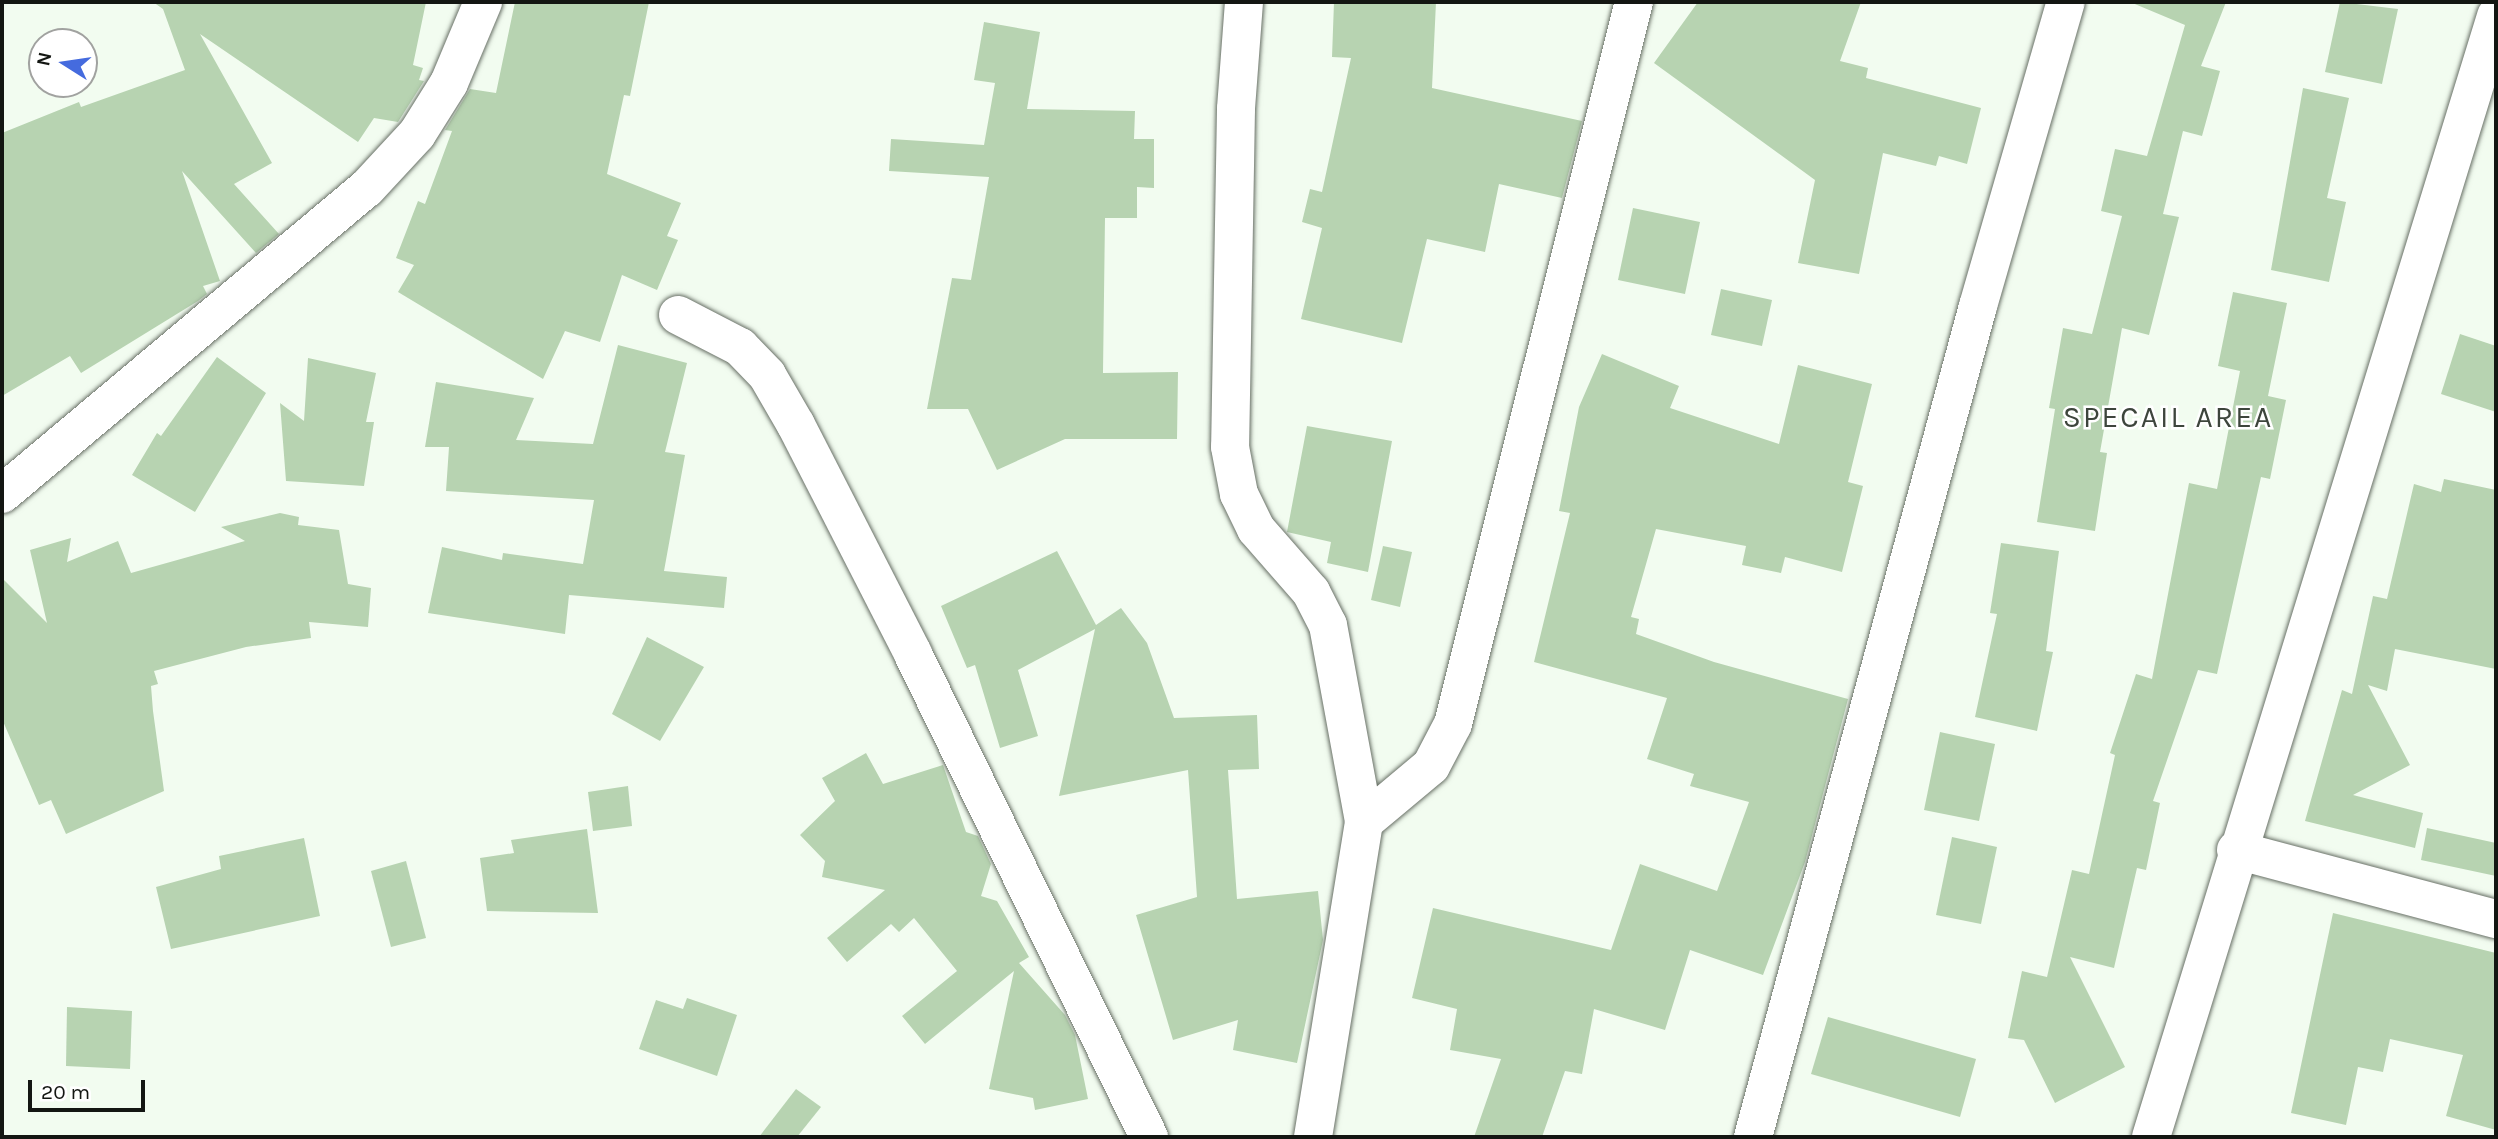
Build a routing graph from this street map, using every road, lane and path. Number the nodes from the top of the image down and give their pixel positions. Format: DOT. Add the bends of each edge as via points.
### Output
graph roads {
  1 [pos="483,2"];
  2 [pos="1244,2"];
  3 [pos="1634,2"];
  4 [pos="2066,2"];
  5 [pos="2496,16"];
  6 [pos="678,315"];
  7 [pos="2,494"];
  8 [pos="1364,822"];
  9 [pos="2236,850"];
  10 [pos="2496,919"];
  11 [pos="1149,1137"];
  12 [pos="1313,1137"];
  13 [pos="1753,1137"];
  14 [pos="2151,1137"];
  1 -- 7 [label="street" via="449,83 417,134 366,189"];
  2 -- 8 [label="street" via="1236,98 1230,447 1238,494 1256,529 1311,592 1328,625"];
  3 -- 8 [label="street" via="1453,724 1431,766"];
  4 -- 13 [label="street"];
  5 -- 9 [label="street"];
  6 -- 11 [label="street" via="740,347 766,375 790,415 913,654"];
  8 -- 12 [label="street"];
  9 -- 10 [label="street"];
  9 -- 14 [label="street"];
}
